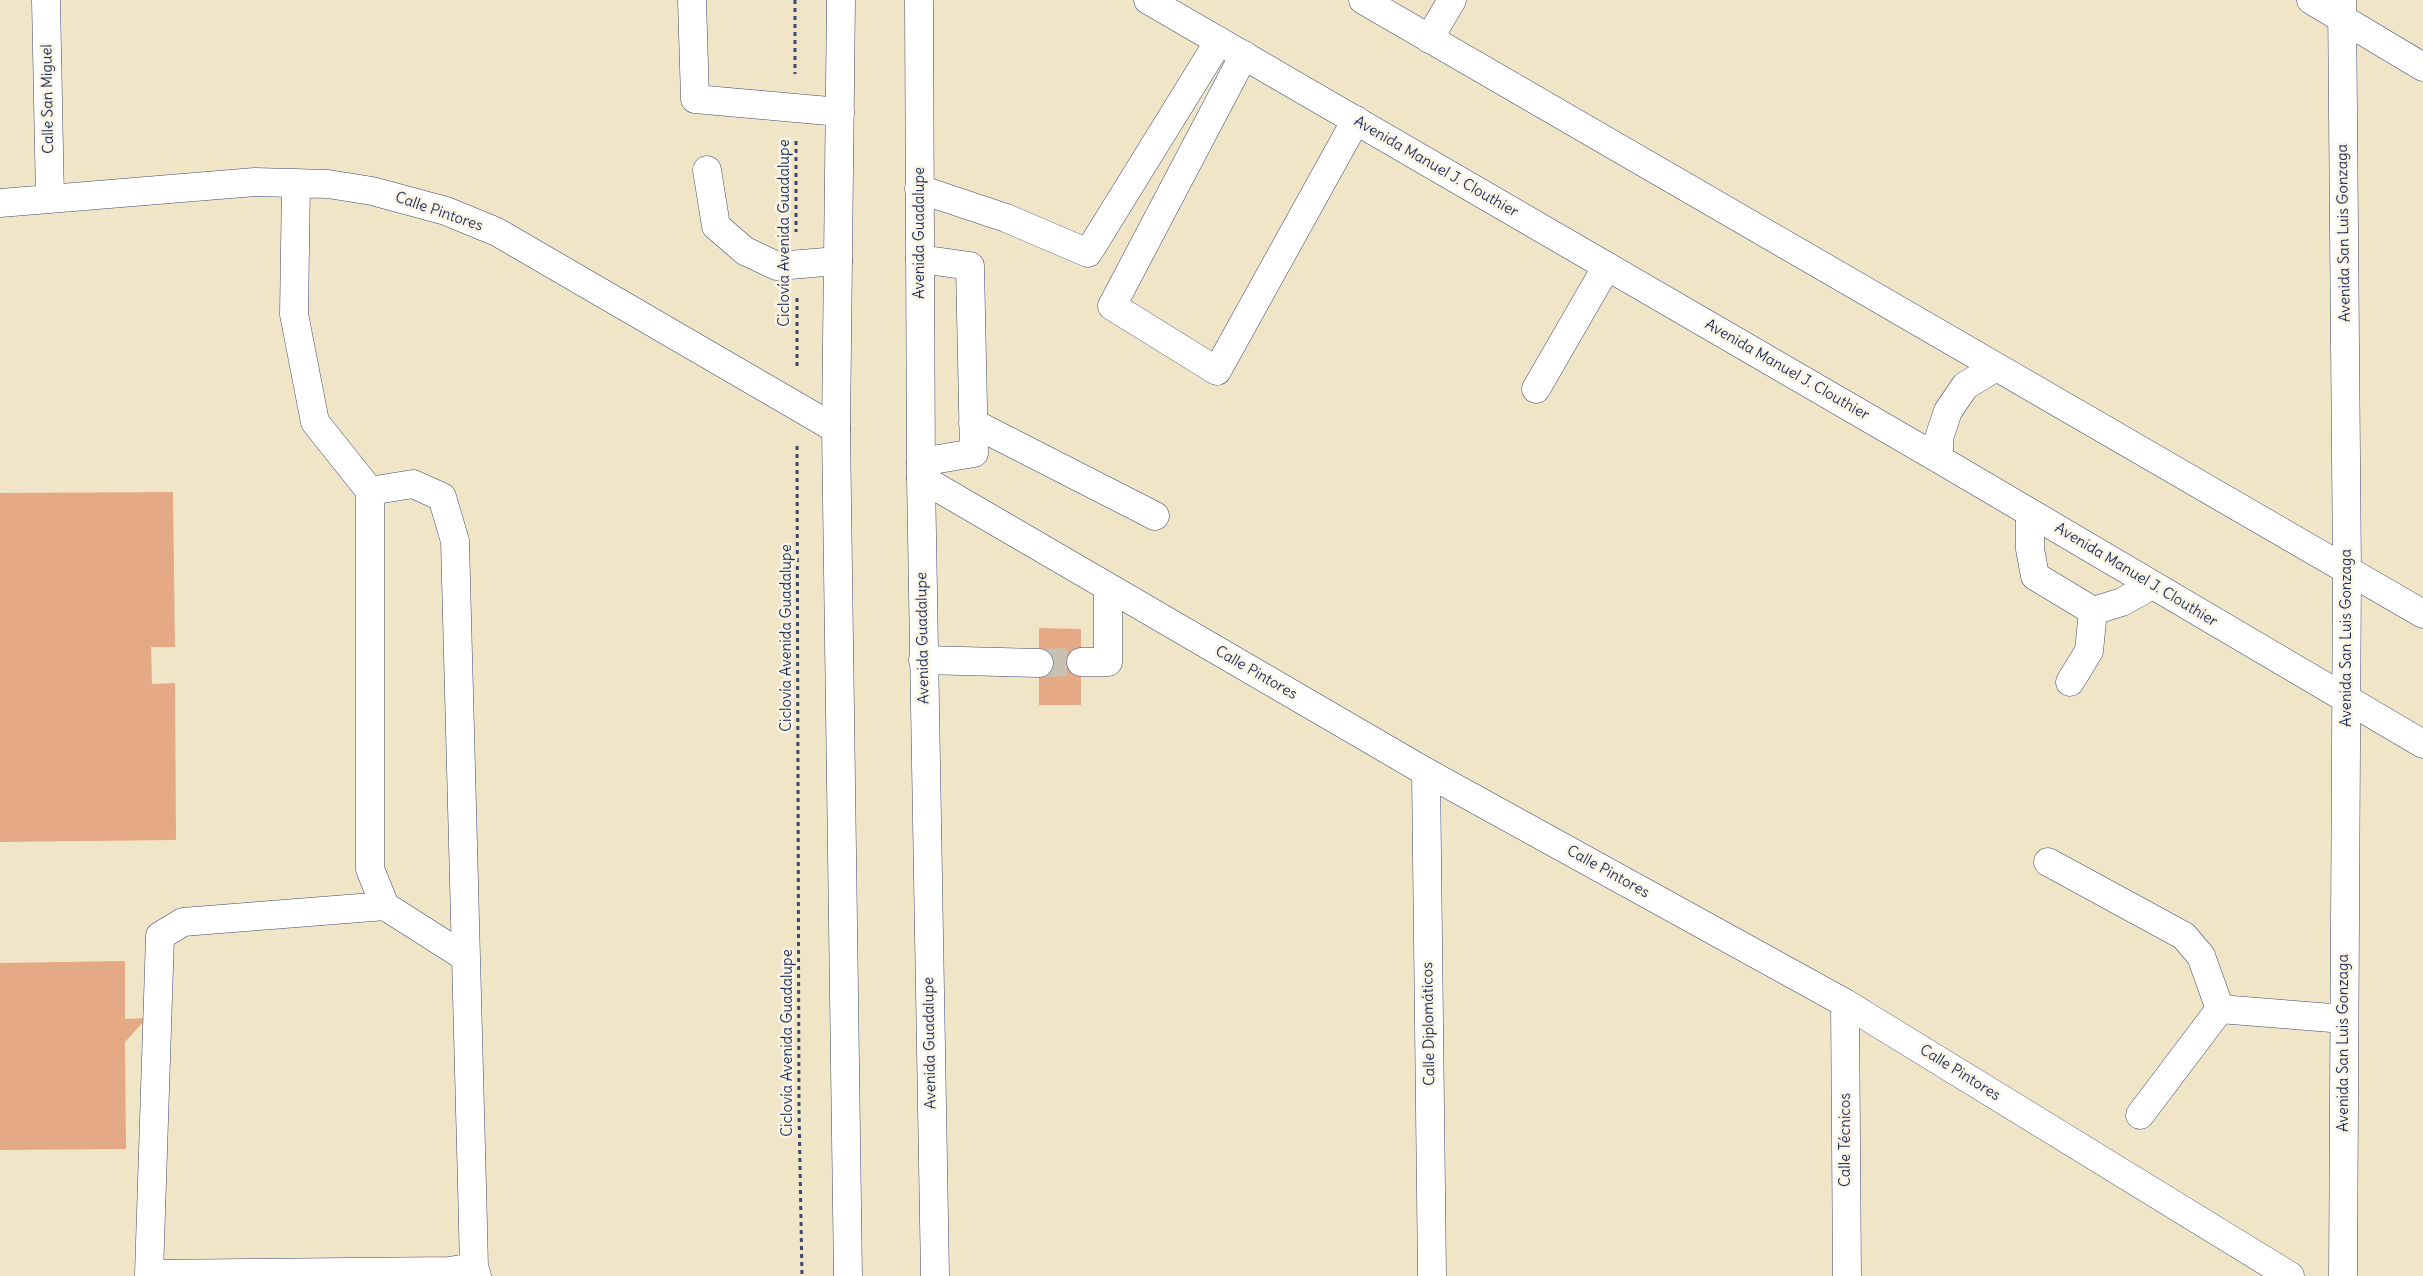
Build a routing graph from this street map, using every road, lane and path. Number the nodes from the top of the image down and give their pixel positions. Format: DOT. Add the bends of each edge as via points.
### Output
graph roads {
  1 [pos="46,0"];
  2 [pos="692,0"];
  3 [pos="795,0"];
  4 [pos="841,0"];
  5 [pos="919,0"];
  6 [pos="1148,0"];
  7 [pos="1363,0"];
  8 [pos="1452,0"];
  9 [pos="2311,0"];
  10 [pos="2342,9"];
  11 [pos="1429,38"];
  12 [pos="1219,41"];
  13 [pos="1244,55"];
  14 [pos="2423,68"];
  15 [pos="795,78"];
  16 [pos="840,112"];
  17 [pos="1356,120"];
  18 [pos="796,137"];
  19 [pos="707,170"];
  20 [pos="296,183"];
  21 [pos="919,189"];
  22 [pos="50,199"];
  23 [pos="0,203"];
  24 [pos="796,234"];
  25 [pos="920,259"];
  26 [pos="838,261"];
  27 [pos="1607,266"];
  28 [pos="797,293"];
  29 [pos="1996,367"];
  30 [pos="797,371"];
  31 [pos="1536,389"];
  32 [pos="973,423"];
  33 [pos="836,429"];
  34 [pos="798,441"];
  35 [pos="1939,459"];
  36 [pos="921,470"];
  37 [pos="370,491"];
  38 [pos="2030,513"];
  39 [pos="1155,516"];
  40 [pos="2347,570"];
  41 [pos="2152,585"];
  42 [pos="1108,588"];
  43 [pos="2093,611"];
  44 [pos="2423,614"];
  45 [pos="923,660"];
  46 [pos="1081,662"];
  47 [pos="1039,663"];
  48 [pos="2070,682"];
  49 [pos="2347,700"];
  50 [pos="2423,744"];
  51 [pos="1426,772"];
  52 [pos="2048,862"];
  53 [pos="385,906"];
  54 [pos="464,957"];
  55 [pos="1845,1003"];
  56 [pos="2220,1009"];
  57 [pos="2344,1019"];
  58 [pos="2140,1115"];
  59 [pos="476,1271"];
  60 [pos="802,1276"];
  61 [pos="848,1276"];
  62 [pos="935,1276"];
  63 [pos="1432,1276"];
  64 [pos="1847,1276"];
  65 [pos="2290,1276"];
  66 [pos="2343,1276"];
  1 -- 22 [label="main road, Calle San Miguel"];
  2 -- 16 [label="main road" via="695,99"];
  3 -- 15 [label="path"];
  4 -- 16 [label="main road"];
  5 -- 21 [label="main road, Avenida Guadalupe"];
  6 -- 12 [label="main road, Avenida Manuel J. Clouthier"];
  7 -- 11 [label="main road"];
  8 -- 11 [label="main road"];
  9 -- 10 [label="main road"];
  10 -- 14 [label="main road"];
  10 -- 40 [label="main road, Avenida San Luis Gonzaga"];
  11 -- 29 [label="main road"];
  12 -- 13 [label="main road, Avenida Manuel J. Clouthier"];
  12 -- 21 [label="main road" via="1088,253 1006,218"];
  13 -- 17 [label="main road, Avenida Manuel J. Clouthier"];
  13 -- 17 [label="main road" via="1112,306 1217,371"];
  16 -- 26 [label="main road"];
  17 -- 27 [label="main road, Avenida Manuel J. Clouthier"];
  18 -- 24 [label="path, Ciclovía Avenida Guadalupe"];
  19 -- 26 [label="main road" via="716,226 746,251 777,266"];
  20 -- 22 [label="main road, Calle Pintores" via="255,182"];
  20 -- 33 [label="main road, Calle Pintores" via="372,191 446,211 497,232"];
  20 -- 37 [label="main road" via="294,314 316,422"];
  21 -- 25 [label="main road, Avenida Guadalupe"];
  22 -- 23 [label="main road, Calle Pintores"];
  25 -- 32 [label="main road" via="970,266"];
  25 -- 36 [label="main road, Avenida Guadalupe"];
  26 -- 33 [label="main road"];
  27 -- 31 [label="main road"];
  27 -- 35 [label="main road, Avenida Manuel J. Clouthier"];
  28 -- 30 [label="path, Ciclovía Avenida Guadalupe"];
  29 -- 35 [label="main road" via="1964,386 1948,411 1940,438"];
  29 -- 40 [label="main road"];
  32 -- 36 [label="main road" via="974,453"];
  32 -- 39 [label="main road"];
  33 -- 61 [label="main road"];
  34 -- 60 [label="path, Ciclovía Avenida Guadalupe"];
  35 -- 38 [label="main road, Avenida Manuel J. Clouthier"];
  36 -- 42 [label="main road, Calle Pintores"];
  36 -- 45 [label="main road, Avenida Guadalupe"];
  37 -- 53 [label="main road" via="370,869"];
  37 -- 54 [label="main road" via="414,484 442,497 455,540"];
  38 -- 41 [label="main road, Avenida Manuel J. Clouthier"];
  38 -- 43 [label="main road" via="2030,549 2036,576"];
  40 -- 44 [label="main road"];
  40 -- 49 [label="main road, Avenida San Luis Gonzaga"];
  41 -- 43 [label="main road" via="2122,602"];
  41 -- 49 [label="main road, Avenida Manuel J. Clouthier"];
  42 -- 46 [label="main road" via="1108,662"];
  42 -- 51 [label="main road, Calle Pintores"];
  43 -- 48 [label="main road" via="2089,652"];
  45 -- 47 [label="main road"];
  45 -- 62 [label="main road, Avenida Guadalupe"];
  49 -- 50 [label="main road, Avenida Manuel J. Clouthier"];
  49 -- 57 [label="main road, Avenida San Luis Gonzaga"];
  51 -- 55 [label="main road, Calle Pintores"];
  51 -- 63 [label="main road, Calle Diplomáticos"];
  52 -- 56 [label="main road" via="2184,936 2201,956"];
  53 -- 54 [label="main road"];
  53 -- 59 [label="main road" via="183,922 160,936 149,1274"];
  54 -- 59 [label="main road"];
  55 -- 64 [label="main road, Calle Técnicos"];
  55 -- 65 [label="main road, Calle Pintores"];
  56 -- 57 [label="main road"];
  56 -- 58 [label="main road"];
  57 -- 66 [label="main road, Avenida San Luis Gonzaga"];
}
